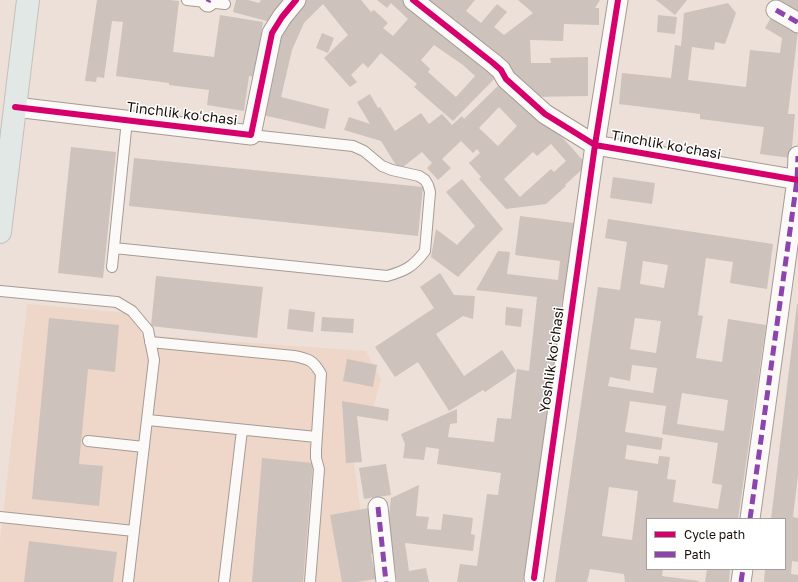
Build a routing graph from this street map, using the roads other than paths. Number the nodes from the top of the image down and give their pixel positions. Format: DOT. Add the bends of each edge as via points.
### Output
graph roads {
  1 [pos="28,0"];
  2 [pos="187,0"];
  3 [pos="296,0"];
  4 [pos="413,0"];
  5 [pos="618,0"];
  6 [pos="214,2"];
  7 [pos="776,10"];
  8 [pos="798,23"];
  9 [pos="15,107"];
  10 [pos="127,120"];
  11 [pos="251,134"];
  12 [pos="595,145"];
  13 [pos="798,156"];
  14 [pos="797,180"];
  15 [pos="0,232"];
  16 [pos="114,248"];
  17 [pos="112,267"];
  18 [pos="0,291"];
  19 [pos="150,342"];
  20 [pos="148,420"];
  21 [pos="242,430"];
  22 [pos="316,437"];
  23 [pos="88,441"];
  24 [pos="144,447"];
  25 [pos="378,507"];
  26 [pos="0,517"];
  27 [pos="750,518"];
  28 [pos="134,531"];
  29 [pos="743,570"];
  30 [pos="534,578"];
  31 [pos="128,582"];
  32 [pos="224,582"];
  33 [pos="310,582"];
  34 [pos="386,582"];
  35 [pos="741,582"];
  1 -- 9 [label="main road"];
  2 -- 6 [label="lane"];
  3 -- 11 [label="street, Tinchlik koʻchasi" via="272,33"];
  4 -- 12 [label="street, Tinchlik koʻchasi" via="493,63 506,79 545,114"];
  5 -- 12 [label="street, Yoshlik koʻchasi"];
  7 -- 8 [label="street"];
  9 -- 10 [label="street, Tinchlik koʻchasi"];
  9 -- 15 [label="main road"];
  10 -- 11 [label="street, Tinchlik koʻchasi"];
  10 -- 16 [label="lane"];
  11 -- 16 [label="lane" via="353,146 364,151 382,166 425,180 430,192 425,251 411,266 386,276"];
  12 -- 14 [label="street, Tinchlik koʻchasi"];
  12 -- 30 [label="street, Yoshlik koʻchasi"];
  13 -- 14 [label="street"];
  14 -- 27 [label="street"];
  16 -- 17 [label="lane"];
  18 -- 19 [label="lane" via="116,302 132,311 148,330"];
  19 -- 20 [label="lane" via="154,360"];
  19 -- 22 [label="lane" via="294,356 314,363 321,374"];
  20 -- 21 [label="lane"];
  20 -- 24 [label="lane"];
  21 -- 22 [label="lane"];
  21 -- 32 [label="lane"];
  22 -- 33 [label="lane" via="319,469"];
  23 -- 24 [label="lane"];
  24 -- 28 [label="lane"];
  25 -- 34 [label="street"];
  26 -- 28 [label="lane"];
  28 -- 31 [label="lane"];
  29 -- 35 [label="street"];
}
